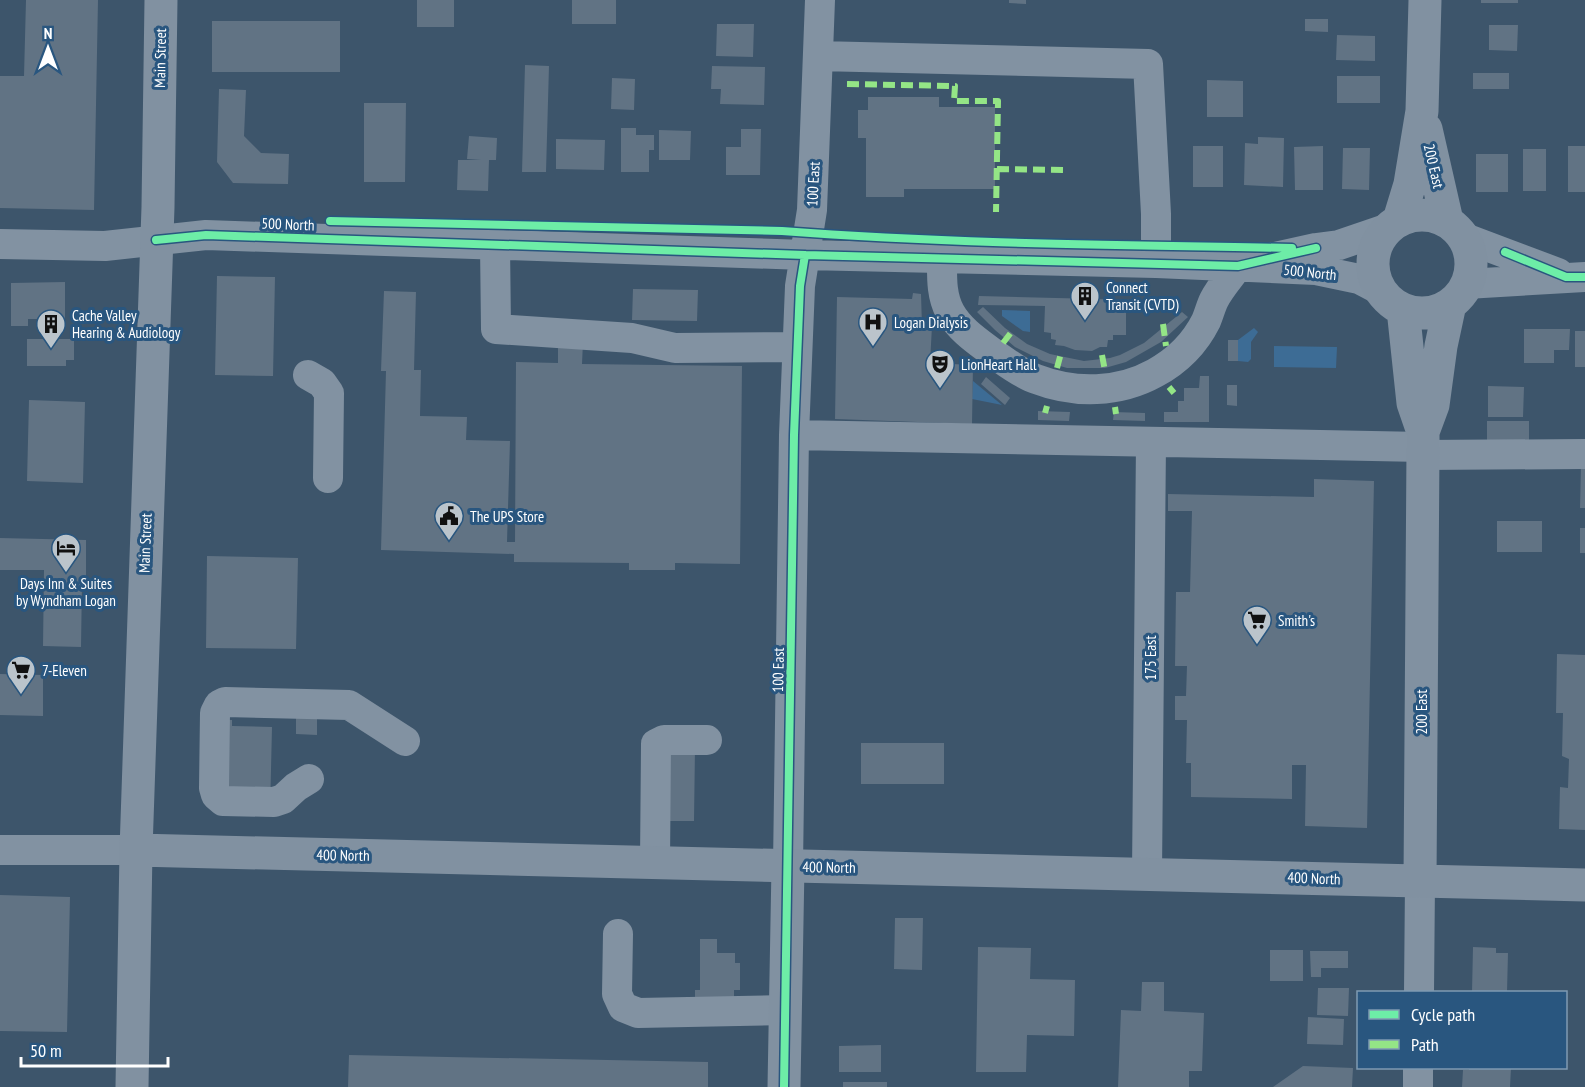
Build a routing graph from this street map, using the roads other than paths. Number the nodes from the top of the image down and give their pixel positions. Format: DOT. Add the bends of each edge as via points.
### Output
graph roads {
  1 [pos="161,0"];
  2 [pos="820,0"];
  3 [pos="1425,0"];
  4 [pos="818,56"];
  5 [pos="1422,111"];
  6 [pos="1393,225"];
  7 [pos="1456,230"];
  8 [pos="156,240"];
  9 [pos="0,244"];
  10 [pos="495,245"];
  11 [pos="805,255"];
  12 [pos="942,258"];
  13 [pos="1156,263"];
  14 [pos="1238,266"];
  15 [pos="1576,277"];
  16 [pos="1458,294"];
  17 [pos="1391,300"];
  18 [pos="797,347"];
  19 [pos="308,375"];
  20 [pos="794,435"];
  21 [pos="1152,442"];
  22 [pos="1423,445"];
  23 [pos="1585,454"];
  24 [pos="328,478"];
  25 [pos="707,740"];
  26 [pos="405,741"];
  27 [pos="309,779"];
  28 [pos="0,850"];
  29 [pos="136,850"];
  30 [pos="656,863"];
  31 [pos="788,866"];
  32 [pos="1147,874"];
  33 [pos="1420,881"];
  34 [pos="1585,885"];
  35 [pos="618,934"];
  36 [pos="1419,991"];
  37 [pos="786,1010"];
  38 [pos="1418,1069"];
  39 [pos="132,1087"];
  40 [pos="784,1087"];
  41 [pos="1418,1087"];
  1 -- 8 [label="main road, Main Street"];
  2 -- 4 [label="street, 100 East"];
  3 -- 5 [label="main road, 200 East"];
  4 -- 11 [label="street, 100 East" via="812,210"];
  4 -- 13 [label="street" via="1148,64"];
  5 -- 6 [label="main road, 200 East" via="1410,184"];
  5 -- 7 [label="main road, 200 East"];
  6 -- 7 [label="main road" via="1415,215 1431,215"];
  6 -- 14 [label="street, 500 North" via="1339,245"];
  6 -- 17 [label="main road" via="1377,243 1372,258 1373,274"];
  7 -- 15 [label="street"];
  7 -- 16 [label="main road" via="1471,262"];
  8 -- 9 [label="street, 500 North" via="105,246"];
  8 -- 10 [label="street, 500 North" via="206,235"];
  8 -- 29 [label="main road, Main Street"];
  10 -- 11 [label="street, 500 North"];
  10 -- 18 [label="street" via="496,329 632,338 675,348"];
  11 -- 12 [label="street, 500 North"];
  11 -- 18 [label="street, 100 East"];
  12 -- 13 [label="street, 500 North"];
  12 -- 14 [label="street" via="945,300 968,334 1034,379 1093,390 1141,380 1172,362 1197,336 1215,299"];
  13 -- 14 [label="street, 500 North"];
  14 -- 17 [label="street, 500 North" via="1316,270 1359,279"];
  15 -- 16 [label="street"];
  16 -- 17 [label="main road" via="1435,311 1419,313"];
  16 -- 22 [label="main road, 200 East" via="1440,346 1433,405"];
  17 -- 22 [label="main road, 200 East"];
  18 -- 20 [label="street, 100 East"];
  19 -- 24 [label="street" via="322,383 329,393"];
  20 -- 21 [label="street"];
  20 -- 31 [label="street, 100 East"];
  21 -- 22 [label="street"];
  21 -- 32 [label="street, 175 East"];
  22 -- 23 [label="street"];
  22 -- 33 [label="main road, 200 East"];
  25 -- 30 [label="street" via="664,740 656,744"];
  26 -- 27 [label="street" via="348,705 219,705 215,713 214,788 223,801 274,802"];
  28 -- 29 [label="street, 400 North"];
  29 -- 30 [label="main road, 400 North"];
  29 -- 39 [label="main road, Main Street"];
  30 -- 31 [label="main road, 400 North"];
  31 -- 32 [label="main road, 400 North"];
  31 -- 37 [label="main road, 100 East"];
  32 -- 33 [label="main road, 400 North"];
  33 -- 34 [label="main road, 400 North"];
  33 -- 36 [label="street, 200 East"];
  35 -- 37 [label="street" via="617,994 622,1007 638,1013"];
  37 -- 40 [label="main road, 100 East"];
  38 -- 41 [label="street"];
}
